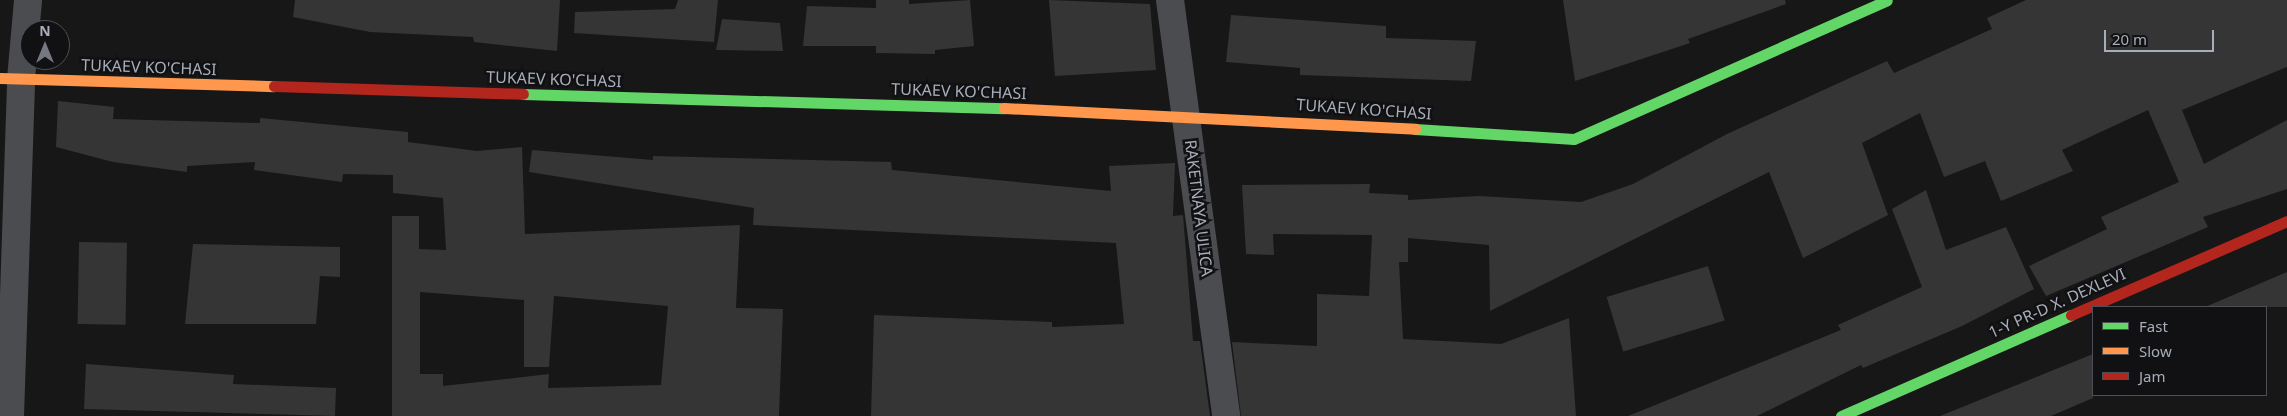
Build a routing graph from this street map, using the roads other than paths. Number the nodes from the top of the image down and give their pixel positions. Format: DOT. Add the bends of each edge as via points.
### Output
graph roads {
  1 [pos="28,0"];
  2 [pos="1170,0"];
  3 [pos="1887,0"];
  4 [pos="10,79"];
  5 [pos="1187,114"];
  6 [pos="2287,220"];
  7 [pos="10,416"];
  8 [pos="1226,416"];
  9 [pos="1841,416"];
  1 -- 4 [label="street"];
  2 -- 5 [label="street, RAKETNAYA ULICA"];
  3 -- 5 [label="street, TUKAEV KO'CHASI" via="1574,139"];
  4 -- 5 [label="street, TUKAEV KO'CHASI"];
  4 -- 7 [label="street"];
  5 -- 8 [label="street, RAKETNAYA ULICA"];
  6 -- 9 [label="street, 1-Y PR-D X. DEXLEVI"];
}
